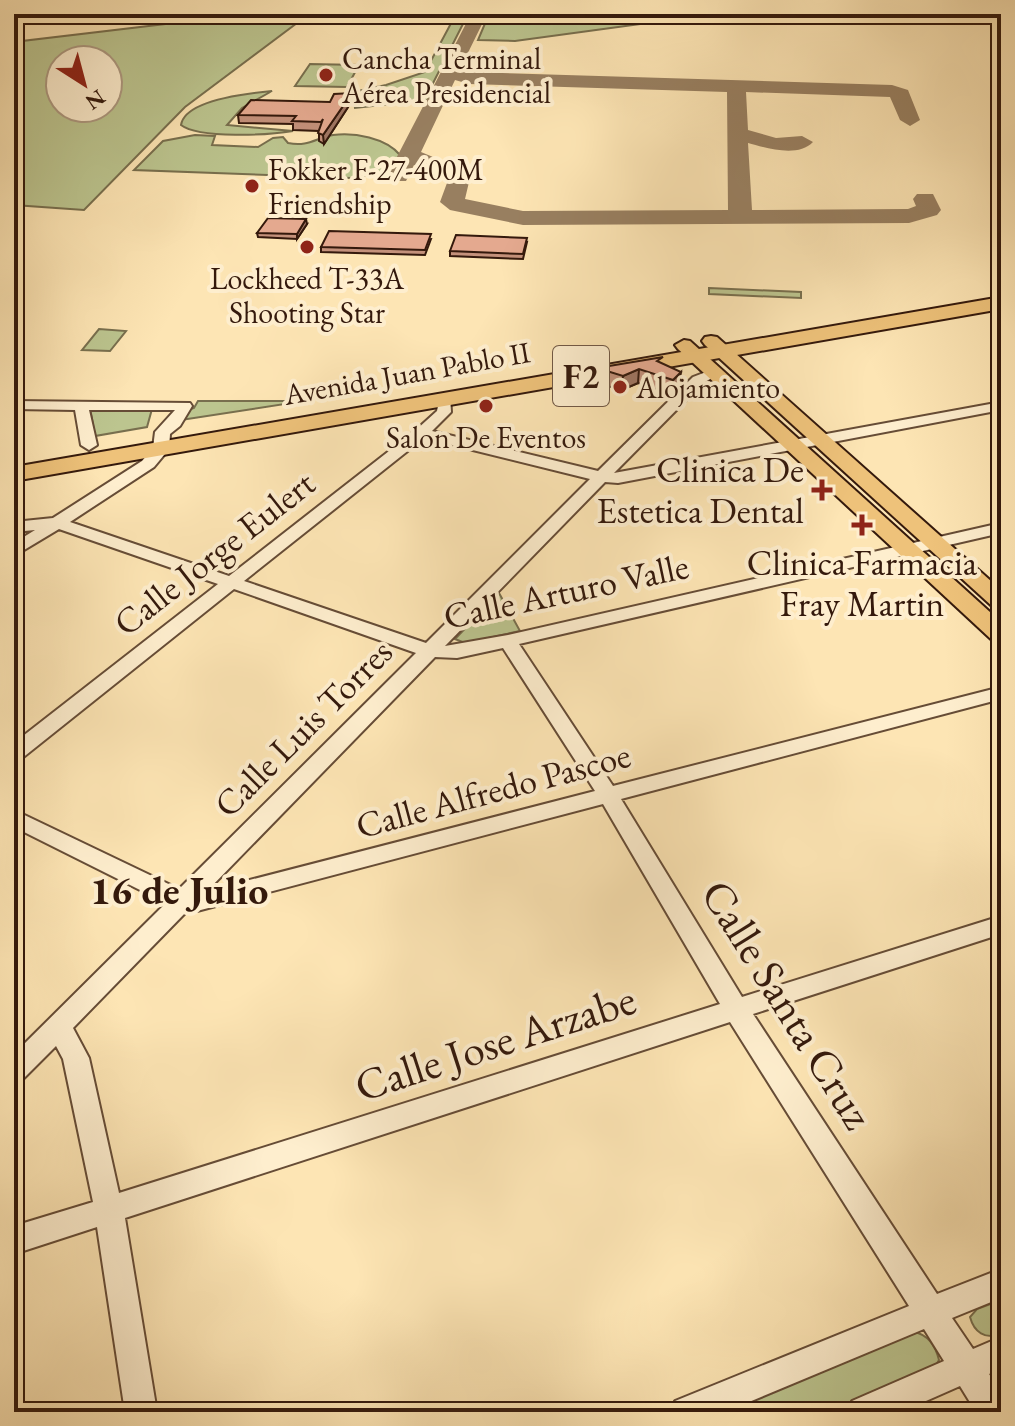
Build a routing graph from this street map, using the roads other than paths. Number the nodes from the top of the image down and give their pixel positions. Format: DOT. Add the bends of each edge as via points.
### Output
graph roads {
  1 [pos="1001,292"];
  2 [pos="1001,303"];
  3 [pos="703,348"];
  4 [pos="714,373"];
  5 [pos="445,399"];
  6 [pos="81,404"];
  7 [pos="14,405"];
  8 [pos="163,406"];
  9 [pos="1001,406"];
  10 [pos="421,433"];
  11 [pos="162,441"];
  12 [pos="822,441"];
  13 [pos="89,445"];
  14 [pos="794,446"];
  15 [pos="14,458"];
  16 [pos="14,474"];
  17 [pos="601,477"];
  18 [pos="58,523"];
  19 [pos="14,527"];
  20 [pos="1001,528"];
  21 [pos="933,543"];
  22 [pos="906,548"];
  23 [pos="14,551"];
  24 [pos="230,582"];
  25 [pos="1001,602"];
  26 [pos="1001,635"];
  27 [pos="508,641"];
  28 [pos="430,651"];
  29 [pos="1001,693"];
  30 [pos="14,754"];
  31 [pos="608,795"];
  32 [pos="14,818"];
  33 [pos="181,900"];
  34 [pos="1001,925"];
  35 [pos="737,1011"];
  36 [pos="54,1030"];
  37 [pos="14,1071"];
  38 [pos="109,1211"];
  39 [pos="14,1240"];
  40 [pos="1001,1283"];
  41 [pos="932,1310"];
  42 [pos="1001,1353"];
  43 [pos="968,1367"];
  44 [pos="141,1412"];
  45 [pos="686,1412"];
  46 [pos="863,1412"];
  47 [pos="995,1412"];
  1 -- 3 [label="highway, Avenida Juan Pablo II / F2"];
  2 -- 3 [label="highway, Avenida Juan Pablo II / F2"];
  3 -- 4 [label="main road"];
  3 -- 5 [label="highway, Avenida Juan Pablo II / F2"];
  3 -- 11 [label="highway, Avenida Juan Pablo II / F2"];
  3 -- 12 [label="main road"];
  4 -- 14 [label="main road"];
  4 -- 17 [label="street, Calle Luis Torres" via="698,380"];
  5 -- 10 [label="street, Calle Jorge Eulert" via="444,412"];
  5 -- 11 [label="highway, Avenida Juan Pablo II / F2"];
  6 -- 7 [label="street"];
  6 -- 8 [label="street"];
  6 -- 13 [label="street"];
  8 -- 11 [label="street" via="155,422"];
  8 -- 11 [label="street" via="185,406"];
  9 -- 12 [label="street"];
  10 -- 17 [label="street"];
  10 -- 24 [label="street, Calle Jorge Eulert"];
  11 -- 13 [label="highway, Avenida Juan Pablo II / F2"];
  11 -- 16 [label="highway, Avenida Juan Pablo II / F2"];
  11 -- 18 [label="street" via="148,464"];
  12 -- 14 [label="street"];
  12 -- 21 [label="main road"];
  13 -- 15 [label="highway, Avenida Juan Pablo II / F2"];
  14 -- 17 [label="street" via="647,475"];
  14 -- 22 [label="main road"];
  17 -- 28 [label="street, Calle Luis Torres"];
  18 -- 19 [label="street, Calle Arturo Valle"];
  18 -- 23 [label="street"];
  18 -- 24 [label="street, Calle Arturo Valle"];
  20 -- 21 [label="street, Calle Arturo Valle"];
  21 -- 22 [label="street, Calle Arturo Valle"];
  21 -- 25 [label="main road"];
  22 -- 26 [label="main road"];
  22 -- 27 [label="street, Calle Arturo Valle"];
  24 -- 28 [label="street, Calle Arturo Valle"];
  24 -- 30 [label="street, Calle Jorge Eulert"];
  27 -- 28 [label="street, Calle Arturo Valle" via="457,652"];
  27 -- 31 [label="street, Calle Santa Cruz"];
  28 -- 33 [label="street, Calle Luis Torres"];
  29 -- 31 [label="street, Calle Alfredo Pascoe"];
  31 -- 33 [label="street, Calle Alfredo Pascoe" via="215,899"];
  31 -- 35 [label="street, Calle Santa Cruz"];
  32 -- 33 [label="street, Calle Alfredo Pascoe"];
  33 -- 36 [label="street, Calle Luis Torres"];
  34 -- 35 [label="street, Calle Jose Arzabe"];
  35 -- 38 [label="street, Calle Jose Arzabe"];
  35 -- 41 [label="street, Calle Santa Cruz"];
  36 -- 37 [label="street, Calle Luis Torres"];
  36 -- 38 [label="street" via="76,1058"];
  38 -- 39 [label="street, Calle Jose Arzabe"];
  38 -- 44 [label="street"];
  40 -- 41 [label="street"];
  41 -- 43 [label="street, Calle Santa Cruz"];
  41 -- 45 [label="street"];
  42 -- 43 [label="street"];
  43 -- 46 [label="street"];
  43 -- 47 [label="street, Calle Santa Cruz"];
}
